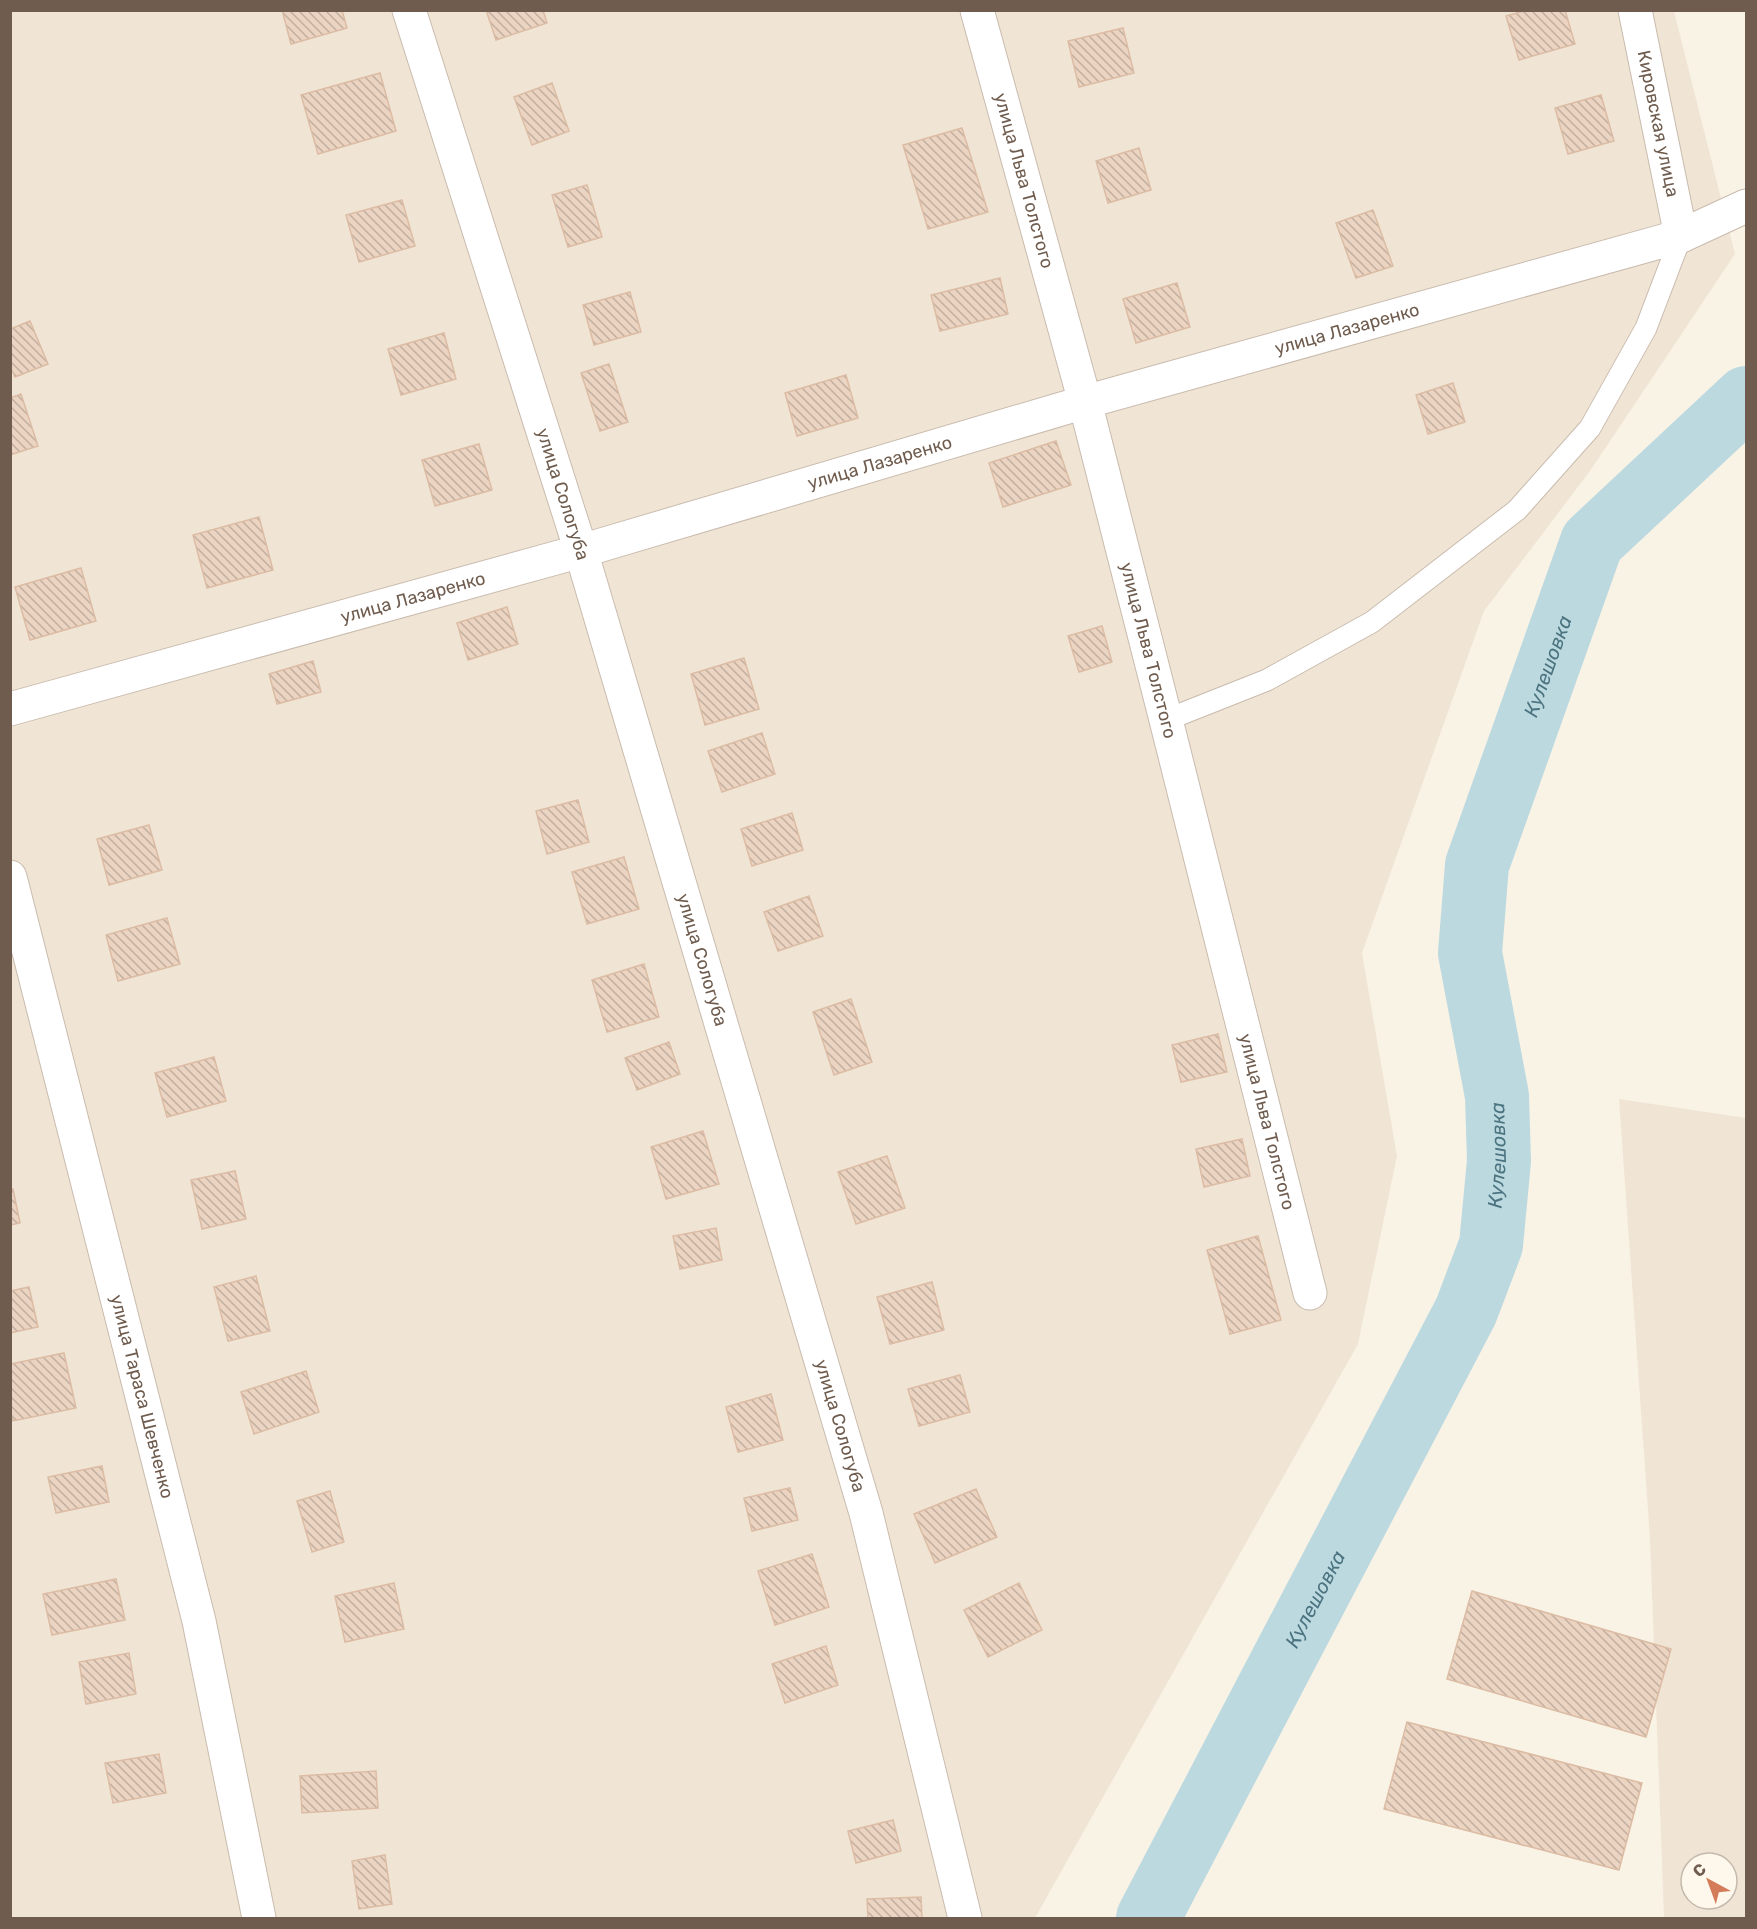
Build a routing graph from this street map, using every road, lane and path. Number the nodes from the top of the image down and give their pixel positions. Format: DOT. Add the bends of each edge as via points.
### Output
graph roads {
  1 [pos="409,10"];
  2 [pos="977,10"];
  3 [pos="1635,10"];
  4 [pos="1746,206"];
  5 [pos="1681,236"];
  6 [pos="1084,402"];
  7 [pos="581,551"];
  8 [pos="10,709"];
  9 [pos="1166,720"];
  10 [pos="10,877"];
  11 [pos="1310,1293"];
  12 [pos="259,1918"];
  13 [pos="965,1918"];
  1 -- 7 [label="street, улица Сологуба"];
  2 -- 6 [label="street, улица Льва Толстого"];
  3 -- 5 [label="street, Кировская улица"];
  4 -- 5 [label="street, улица Лазаренко"];
  5 -- 6 [label="street, улица Лазаренко"];
  5 -- 9 [label="lane" via="1646,328 1590,428 1517,510 1372,622 1267,680"];
  6 -- 7 [label="street, улица Лазаренко"];
  6 -- 9 [label="street, улица Льва Толстого"];
  7 -- 8 [label="street, улица Лазаренко"];
  7 -- 13 [label="street, улица Сологуба" via="866,1513"];
  9 -- 11 [label="street, улица Льва Толстого"];
  10 -- 12 [label="street, улица Тараса Шевченко" via="199,1621"];
}
